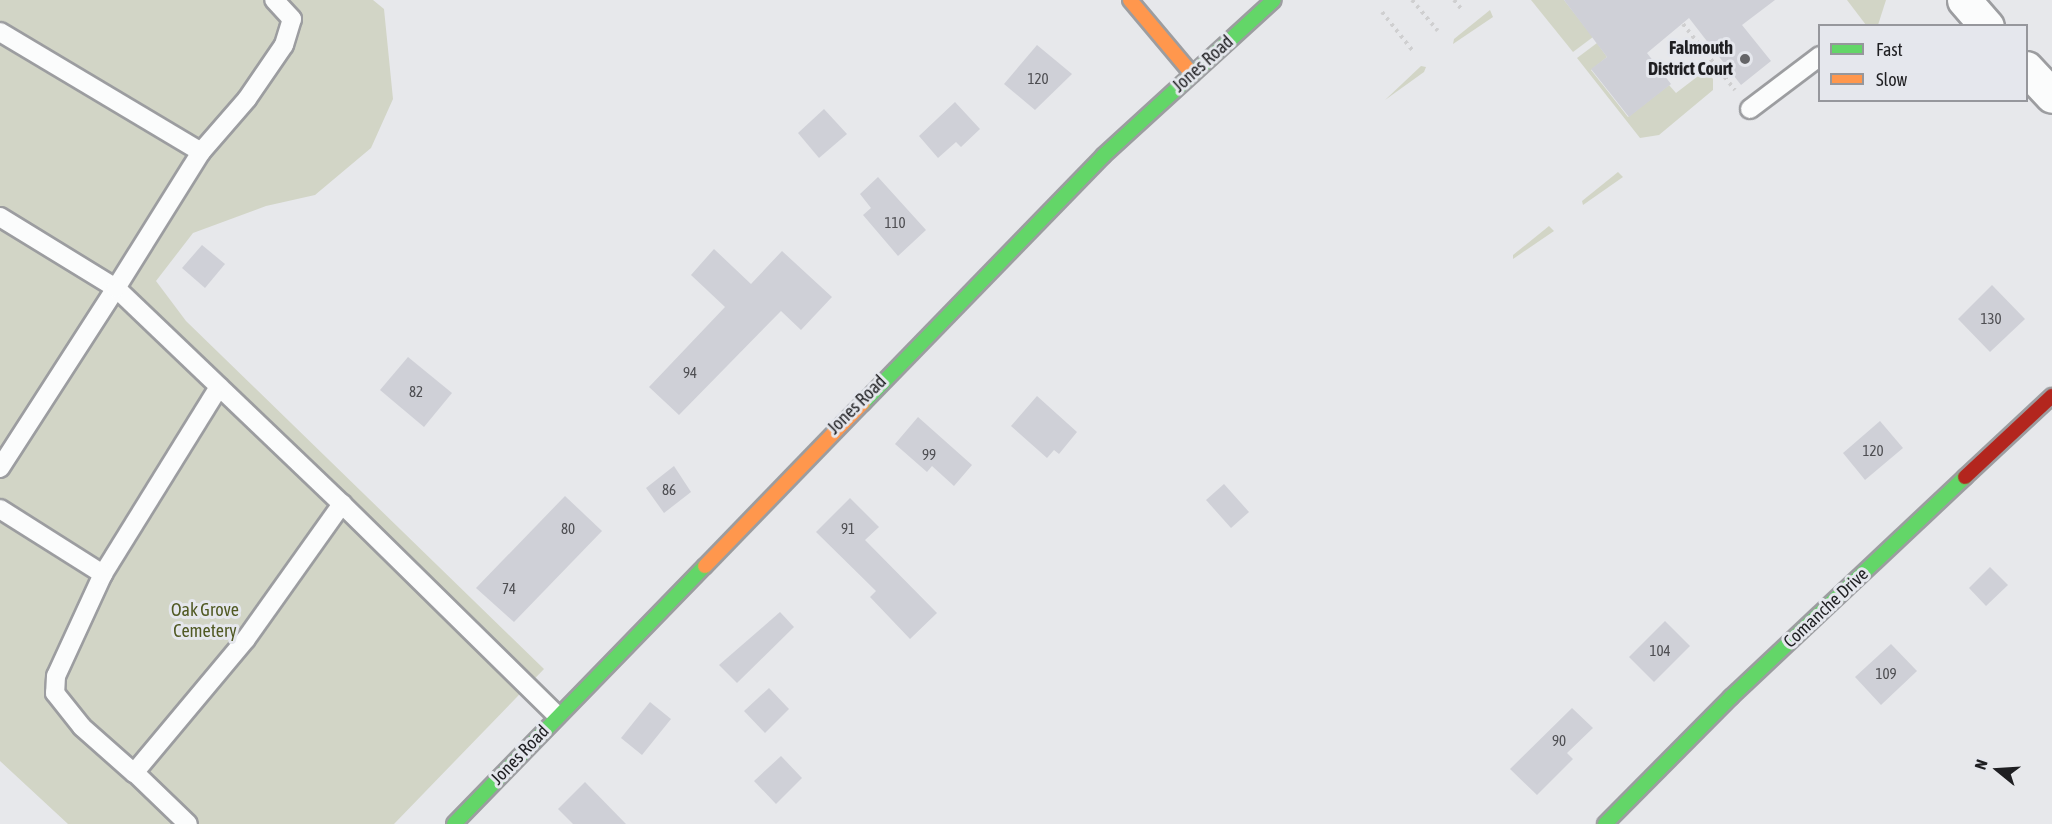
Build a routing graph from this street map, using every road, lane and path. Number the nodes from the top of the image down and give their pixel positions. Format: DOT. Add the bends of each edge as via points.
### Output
graph roads {
  1 [pos="274,0"];
  2 [pos="1130,0"];
  3 [pos="1274,0"];
  4 [pos="1412,0"];
  5 [pos="1454,0"];
  6 [pos="1964,0"];
  7 [pos="1462,10"];
  8 [pos="1382,12"];
  9 [pos="1683,24"];
  10 [pos="1985,24"];
  11 [pos="1437,30"];
  12 [pos="0,32"];
  13 [pos="1413,51"];
  14 [pos="1818,58"];
  15 [pos="2028,70"];
  16 [pos="1192,74"];
  17 [pos="2052,96"];
  18 [pos="1750,109"];
  19 [pos="201,152"];
  20 [pos="0,217"];
  21 [pos="116,288"];
  22 [pos="219,387"];
  23 [pos="2052,396"];
  24 [pos="0,468"];
  25 [pos="342,504"];
  26 [pos="0,508"];
  27 [pos="103,574"];
  28 [pos="557,715"];
  29 [pos="133,771"];
  30 [pos="188,824"];
  31 [pos="454,824"];
  32 [pos="1605,824"];
  1 -- 19 [label="lane" via="292,19 284,45 248,99"];
  2 -- 16 [label="main road"];
  3 -- 16 [label="main road, Jones Road"];
  4 -- 11 [label="path"];
  5 -- 7 [label="path"];
  6 -- 10 [label="street"];
  8 -- 13 [label="path"];
  9 -- 18 [label="path"];
  12 -- 19 [label="lane"];
  14 -- 18 [label="lane"];
  15 -- 17 [label="street"];
  16 -- 28 [label="main road, Jones Road" via="945,315"];
  19 -- 21 [label="lane"];
  20 -- 21 [label="lane"];
  21 -- 22 [label="lane"];
  21 -- 24 [label="lane"];
  22 -- 25 [label="lane"];
  22 -- 27 [label="lane"];
  23 -- 32 [label="main road, Comanche Drive" via="1731,697"];
  25 -- 28 [label="lane"];
  25 -- 29 [label="lane" via="246,639"];
  26 -- 27 [label="lane"];
  27 -- 29 [label="lane" via="56,676 55,693 82,727"];
  28 -- 31 [label="main road, Jones Road"];
  29 -- 30 [label="lane"];
}
